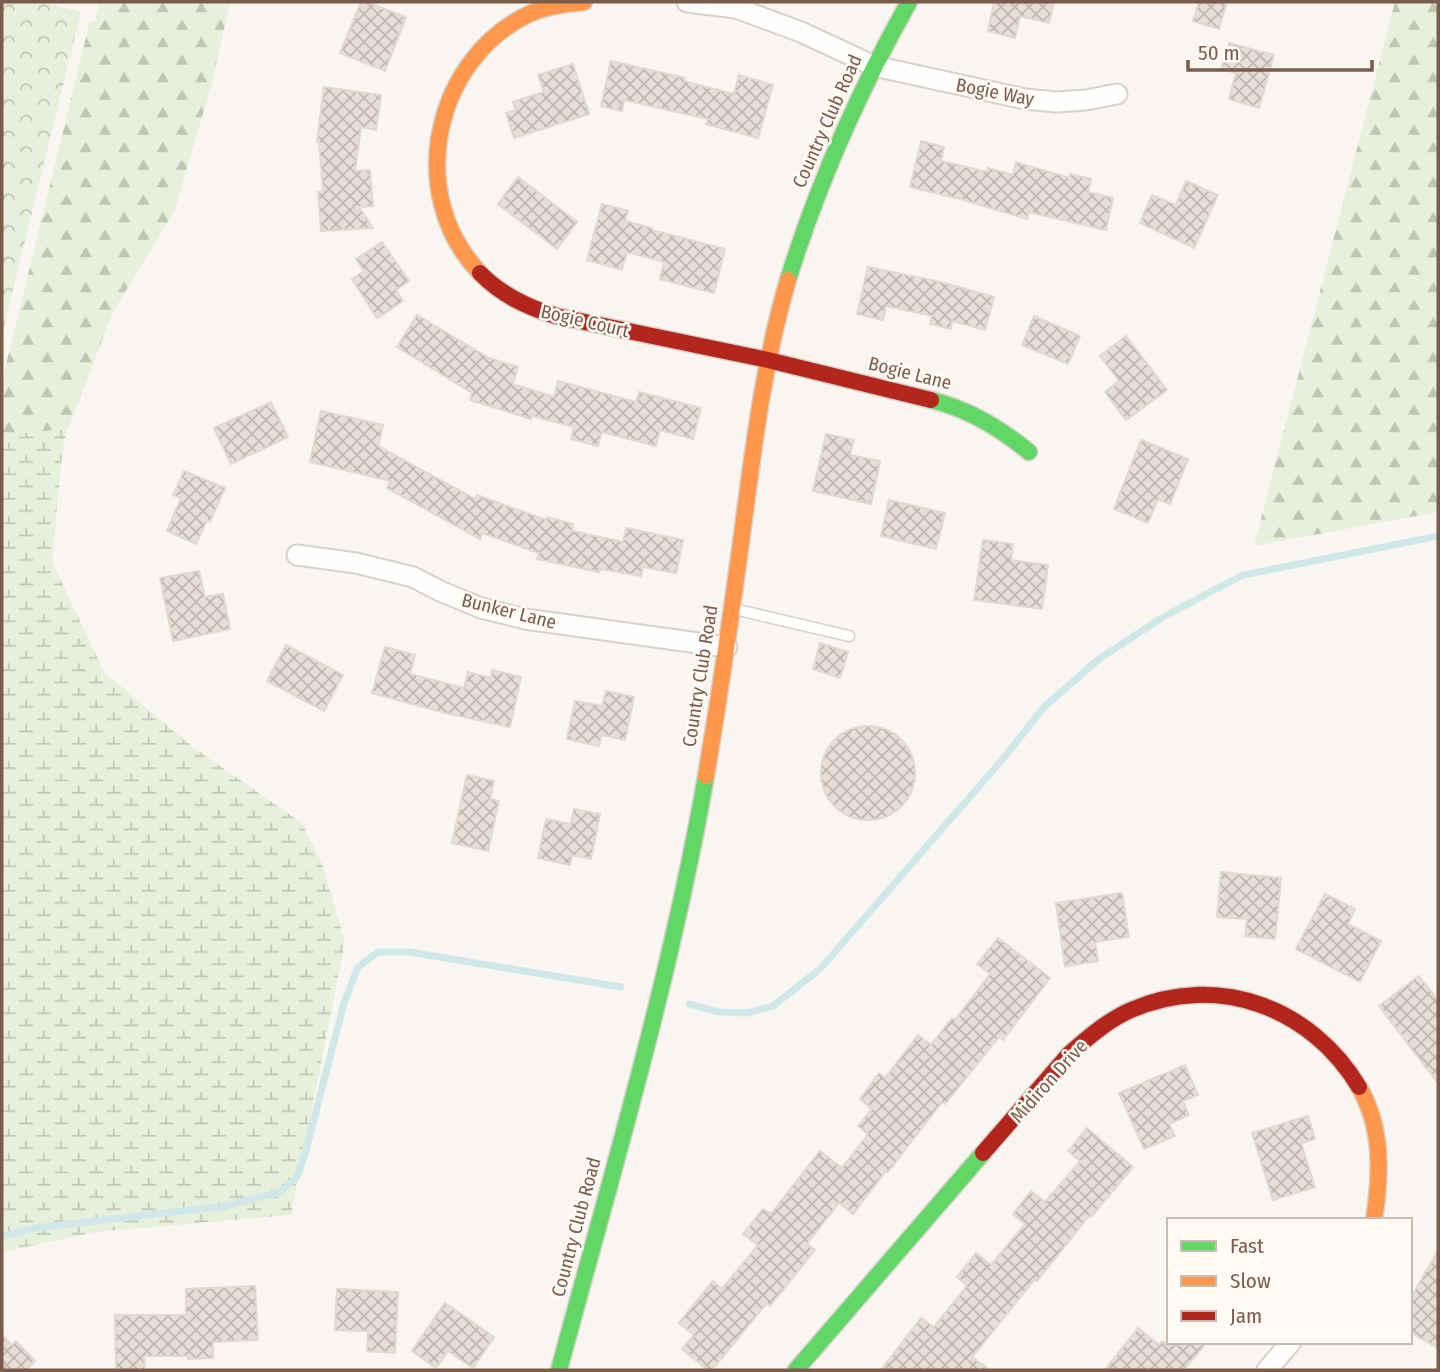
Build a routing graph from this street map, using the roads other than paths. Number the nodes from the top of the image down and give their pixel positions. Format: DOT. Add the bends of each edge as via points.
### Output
graph roads {
  1 [pos="584,2"];
  2 [pos="687,2"];
  3 [pos="909,2"];
  4 [pos="874,66"];
  5 [pos="1117,94"];
  6 [pos="768,360"];
  7 [pos="1029,453"];
  8 [pos="297,555"];
  9 [pos="732,608"];
  10 [pos="849,636"];
  11 [pos="727,647"];
  12 [pos="1374,1218"];
  13 [pos="1289,1344"];
  14 [pos="559,1370"];
  15 [pos="796,1370"];
  16 [pos="1266,1370"];
  1 -- 6 [label="street, Bogie Court" via="549,7 509,26 475,56 451,93 436,158 440,200 453,236 488,281 538,311"];
  2 -- 4 [label="street" via="736,8"];
  3 -- 4 [label="street, Country Club Road"];
  4 -- 5 [label="street, Bogie Way" via="1025,99 1056,102"];
  4 -- 6 [label="street, Country Club Road" via="821,182 795,257"];
  6 -- 7 [label="street, Bogie Lane" via="950,404 1006,432"];
  6 -- 9 [label="street, Country Club Road"];
  8 -- 11 [label="street, Bunker Lane" via="413,577 481,608 525,619"];
  9 -- 10 [label="lane"];
  9 -- 11 [label="street, Country Club Road"];
  11 -- 14 [label="street, Country Club Road" via="701,803 664,977"];
  12 -- 15 [label="street, Midiron Drive" via="1380,1184 1378,1148 1363,1094 1344,1064 1305,1027 1274,1009 1222,995 1172,998 1109,1021 1070,1053"];
  13 -- 16 [label="street"];
}
